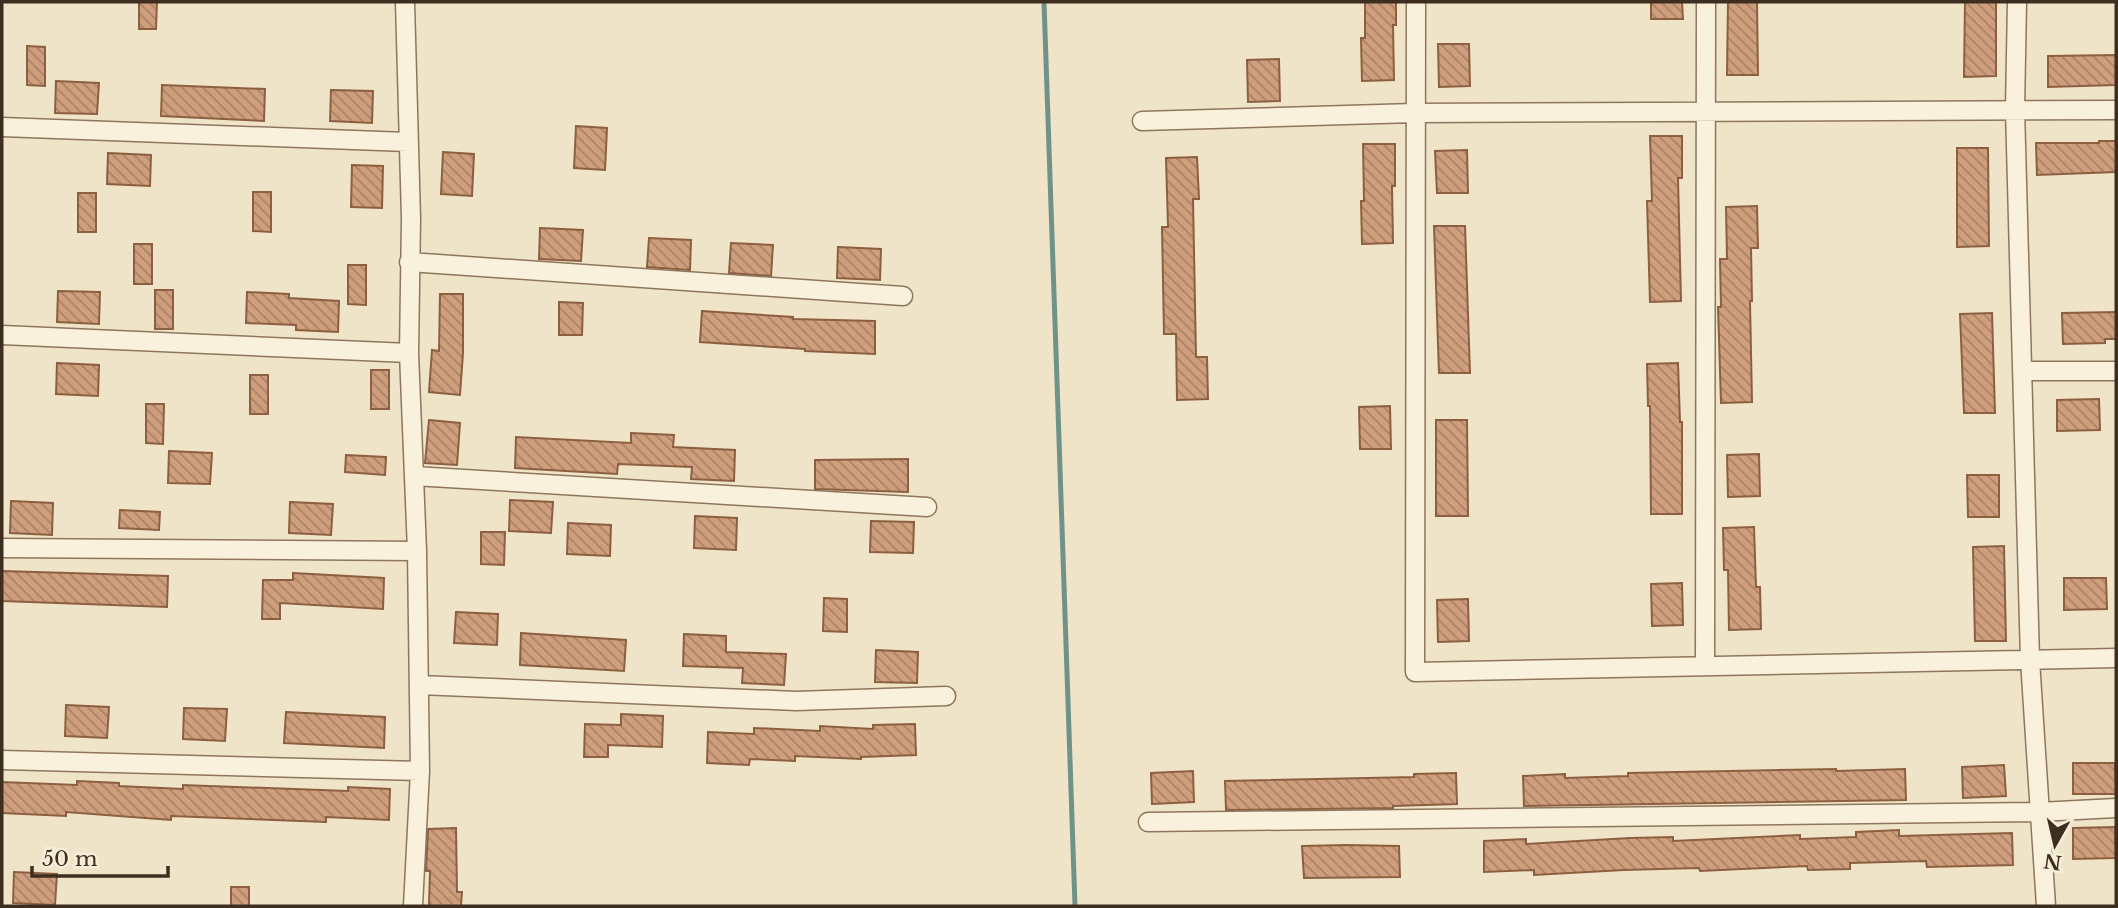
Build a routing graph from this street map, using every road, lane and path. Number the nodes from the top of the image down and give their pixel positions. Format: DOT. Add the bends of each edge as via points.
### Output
graph roads {
  1 [pos="405,2"];
  2 [pos="1416,2"];
  3 [pos="1706,2"];
  4 [pos="2017,2"];
  5 [pos="2015,110"];
  6 [pos="2116,110"];
  7 [pos="1705,112"];
  8 [pos="1414,113"];
  9 [pos="1142,121"];
  10 [pos="2,127"];
  11 [pos="407,142"];
  12 [pos="410,262"];
  13 [pos="904,296"];
  14 [pos="2,335"];
  15 [pos="409,353"];
  16 [pos="2022,371"];
  17 [pos="2116,371"];
  18 [pos="414,476"];
  19 [pos="927,507"];
  20 [pos="2,548"];
  21 [pos="417,551"];
  22 [pos="2116,658"];
  23 [pos="2030,660"];
  24 [pos="1705,666"];
  25 [pos="419,685"];
  26 [pos="946,696"];
  27 [pos="2,760"];
  28 [pos="420,771"];
  29 [pos="2116,808"];
  30 [pos="2039,812"];
  31 [pos="1148,822"];
  32 [pos="413,906"];
  33 [pos="2046,906"];
  1 -- 11 [label="street"];
  2 -- 8 [label="street"];
  3 -- 7 [label="street"];
  4 -- 5 [label="street"];
  5 -- 6 [label="street"];
  5 -- 7 [label="street"];
  5 -- 16 [label="street"];
  7 -- 8 [label="street"];
  7 -- 24 [label="street"];
  8 -- 9 [label="street"];
  8 -- 24 [label="street" via="1415,672"];
  10 -- 11 [label="street"];
  11 -- 12 [label="street"];
  12 -- 13 [label="street"];
  12 -- 15 [label="street"];
  14 -- 15 [label="street"];
  15 -- 18 [label="street"];
  16 -- 17 [label="street"];
  16 -- 23 [label="street"];
  18 -- 19 [label="street"];
  18 -- 21 [label="street"];
  20 -- 21 [label="street"];
  21 -- 25 [label="street"];
  22 -- 23 [label="street"];
  23 -- 24 [label="street"];
  23 -- 30 [label="street"];
  25 -- 26 [label="street" via="796,701"];
  25 -- 28 [label="street"];
  27 -- 28 [label="street"];
  28 -- 32 [label="street"];
  29 -- 30 [label="street"];
  30 -- 31 [label="street"];
  30 -- 33 [label="street"];
}
